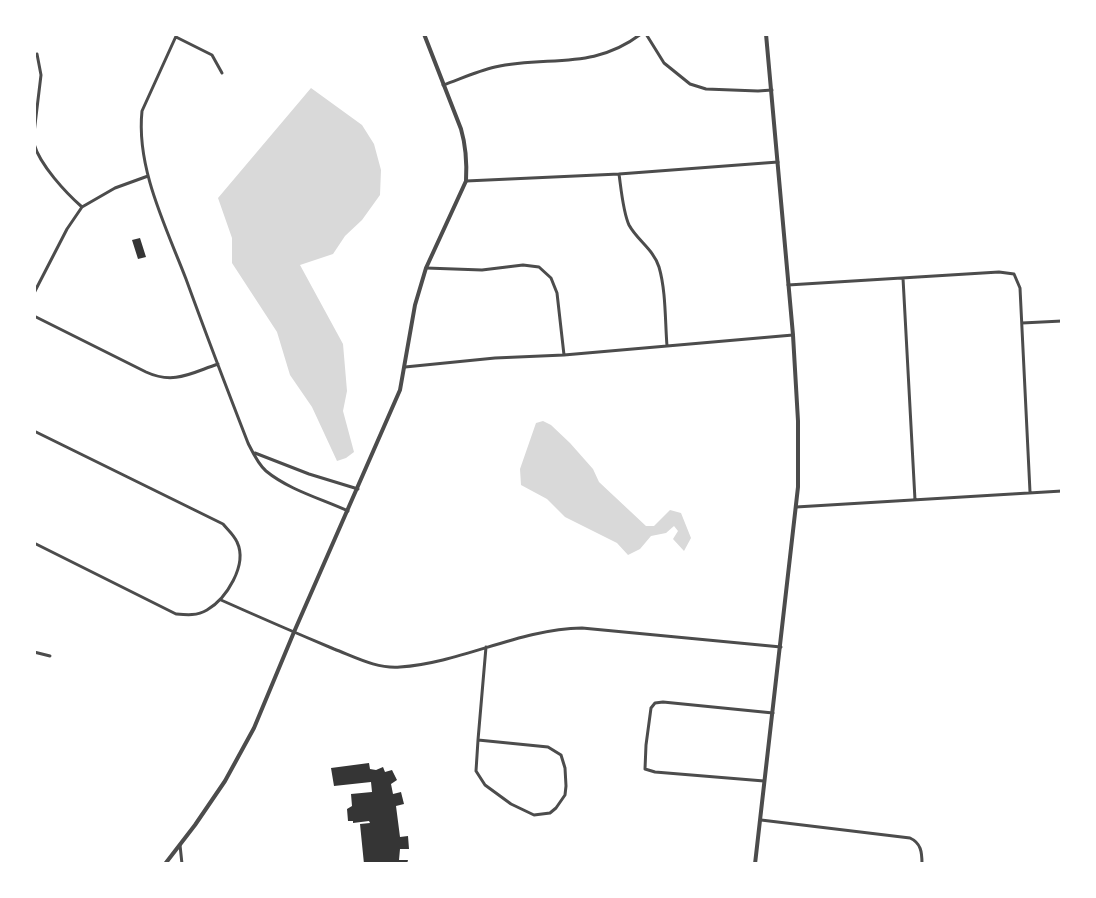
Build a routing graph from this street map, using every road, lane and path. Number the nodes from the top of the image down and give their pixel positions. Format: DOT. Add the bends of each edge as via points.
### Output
graph roads {
  1 [pos="424,34"];
  2 [pos="641,34"];
  3 [pos="646,34"];
  4 [pos="766,34"];
  5 [pos="176,36"];
  6 [pos="37,54"];
  7 [pos="222,73"];
  8 [pos="443,85"];
  9 [pos="771,90"];
  10 [pos="34,133"];
  11 [pos="34,144"];
  12 [pos="778,162"];
  13 [pos="618,174"];
  14 [pos="148,176"];
  15 [pos="466,181"];
  16 [pos="82,207"];
  17 [pos="426,268"];
  18 [pos="903,278"];
  19 [pos="788,285"];
  20 [pos="34,293"];
  21 [pos="34,316"];
  22 [pos="1062,321"];
  23 [pos="1022,324"];
  24 [pos="793,335"];
  25 [pos="667,346"];
  26 [pos="564,355"];
  27 [pos="218,364"];
  28 [pos="405,368"];
  29 [pos="36,432"];
  30 [pos="34,437"];
  31 [pos="253,452"];
  32 [pos="358,489"];
  33 [pos="1062,491"];
  34 [pos="1030,492"];
  35 [pos="915,500"];
  36 [pos="796,507"];
  37 [pos="348,511"];
  38 [pos="34,543"];
  39 [pos="221,600"];
  40 [pos="294,632"];
  41 [pos="486,647"];
  42 [pos="781,647"];
  43 [pos="34,652"];
  44 [pos="50,656"];
  45 [pos="773,713"];
  46 [pos="478,740"];
  47 [pos="764,781"];
  48 [pos="761,820"];
  49 [pos="180,844"];
  50 [pos="165,864"];
  51 [pos="182,864"];
  52 [pos="755,864"];
  53 [pos="922,864"];
  1 -- 8 [label="street"];
  2 -- 8 [label="street" via="607,54 495,67"];
  3 -- 9 [label="street" via="664,63 690,84 706,89"];
  4 -- 9 [label="street"];
  5 -- 7 [label="street" via="212,55"];
  5 -- 14 [label="street" via="142,111"];
  6 -- 10 [label="street" via="41,75"];
  8 -- 15 [label="street" via="464,137"];
  9 -- 12 [label="street"];
  11 -- 16 [label="street" via="46,165"];
  12 -- 13 [label="street"];
  12 -- 19 [label="street"];
  13 -- 15 [label="street"];
  13 -- 25 [label="street" via="630,227 659,265"];
  14 -- 16 [label="street" via="115,188"];
  14 -- 27 [label="street"];
  15 -- 17 [label="street"];
  16 -- 20 [label="street"];
  17 -- 26 [label="street" via="539,267 551,278 557,293"];
  17 -- 28 [label="street"];
  18 -- 19 [label="street"];
  18 -- 23 [label="street" via="1014,274 1020,288"];
  18 -- 35 [label="street"];
  19 -- 24 [label="street"];
  21 -- 27 [label="street" via="163,378 180,377"];
  22 -- 23 [label="street"];
  23 -- 34 [label="street"];
  24 -- 25 [label="street"];
  24 -- 36 [label="street" via="798,432"];
  25 -- 26 [label="street"];
  26 -- 28 [label="street"];
  27 -- 31 [label="street"];
  28 -- 32 [label="street" via="400,390"];
  29 -- 30 [label="street"];
  29 -- 39 [label="street" via="223,524 239,544 239,562"];
  31 -- 32 [label="street"];
  31 -- 37 [label="street" via="266,471 281,481"];
  32 -- 37 [label="street"];
  33 -- 34 [label="street"];
  34 -- 35 [label="street"];
  35 -- 36 [label="street"];
  36 -- 42 [label="street"];
  37 -- 40 [label="street"];
  38 -- 39 [label="street" via="176,614 206,611"];
  39 -- 40 [label="street"];
  40 -- 41 [label="street" via="375,664 393,667"];
  40 -- 49 [label="street" via="242,753"];
  41 -- 42 [label="street" via="549,630 582,628"];
  41 -- 46 [label="street"];
  42 -- 45 [label="street"];
  43 -- 44 [label="street"];
  45 -- 47 [label="street"];
  45 -- 47 [label="street" via="655,703 646,745 645,769"];
  46 -- 46 [label="street" via="476,771 485,785 534,815 556,808 566,786 561,755 548,747"];
  47 -- 48 [label="street"];
  48 -- 52 [label="street"];
  48 -- 53 [label="street" via="910,838 921,848"];
  49 -- 50 [label="street"];
  49 -- 51 [label="street"];
}
